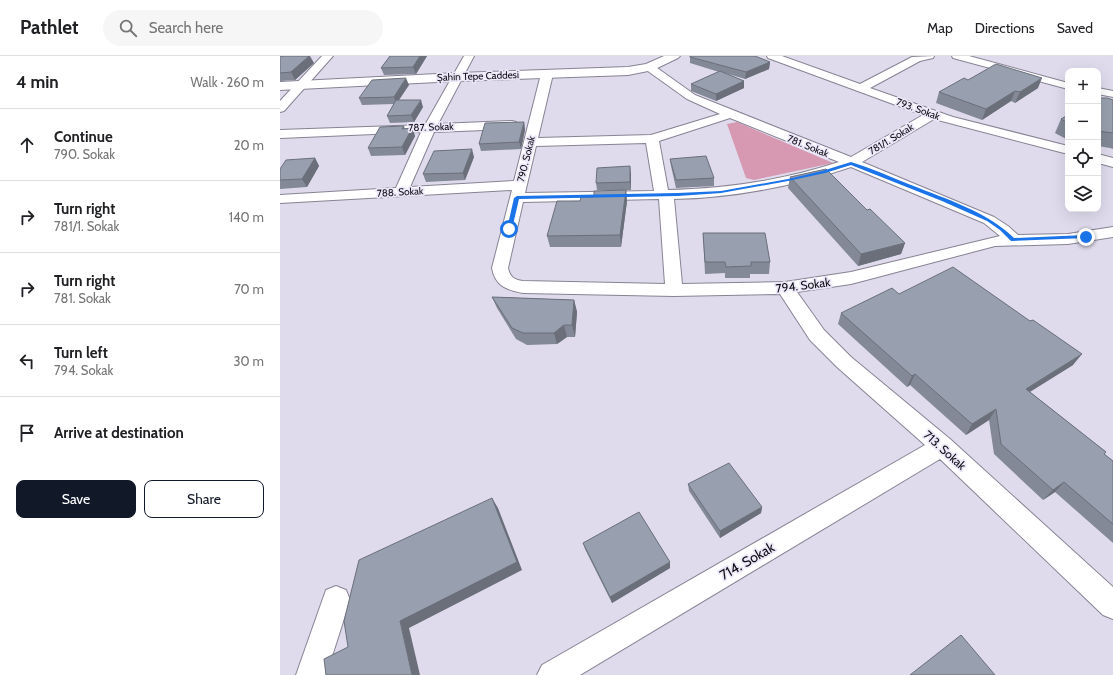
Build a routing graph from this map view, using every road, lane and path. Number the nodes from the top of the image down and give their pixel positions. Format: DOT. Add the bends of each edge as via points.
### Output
graph roads {
  1 [pos="328,56"];
  2 [pos="469,56"];
  3 [pos="674,56"];
  4 [pos="772,56"];
  5 [pos="929,56"];
  6 [pos="957,56"];
  7 [pos="649,67"];
  8 [pos="547,74"];
  9 [pos="457,77"];
  10 [pos="302,85"];
  11 [pos="1065,85"];
  12 [pos="280,86"];
  13 [pos="861,88"];
  14 [pos="1101,92"];
  15 [pos="1113,94"];
  16 [pos="280,108"];
  17 [pos="731,114"];
  18 [pos="933,114"];
  19 [pos="535,124"];
  20 [pos="430,127"];
  21 [pos="280,134"];
  22 [pos="652,139"];
  23 [pos="531,142"];
  24 [pos="1065,149"];
  25 [pos="1101,159"];
  26 [pos="851,163"];
  27 [pos="1113,163"];
  28 [pos="518,191"];
  29 [pos="401,192"];
  30 [pos="664,195"];
  31 [pos="280,199"];
  32 [pos="1110,235"];
  33 [pos="1013,240"];
  34 [pos="500,268"];
  35 [pos="785,288"];
  36 [pos="674,290"];
  37 [pos="942,446"];
  38 [pos="336,600"];
  39 [pos="1113,605"];
  40 [pos="311,675"];
  41 [pos="552,675"];
  1 -- 10 [label="street"];
  2 -- 9 [label="street"];
  3 -- 7 [label="street, Şahin Tepe Caddesi"];
  4 -- 13 [label="street, 793. Sokak"];
  5 -- 13 [label="street" via="916,59"];
  6 -- 11 [label="street"];
  7 -- 8 [label="street, Şahin Tepe Caddesi" via="628,71"];
  7 -- 17 [label="street, 781. Sokak" via="691,97"];
  8 -- 9 [label="street, Şahin Tepe Caddesi"];
  8 -- 19 [label="street, 790. Sokak"];
  9 -- 10 [label="street, Şahin Tepe Caddesi"];
  9 -- 20 [label="street"];
  10 -- 12 [label="street, Şahin Tepe Caddesi"];
  10 -- 16 [label="street"];
  13 -- 18 [label="street, 793. Sokak"];
  14 -- 15 [label="street"];
  17 -- 22 [label="street"];
  17 -- 26 [label="street, 781. Sokak"];
  18 -- 24 [label="street, 793. Sokak"];
  18 -- 26 [label="street, 781/1. Sokak"];
  19 -- 20 [label="street, 787. Sokak"];
  19 -- 23 [label="street, 790. Sokak"];
  20 -- 21 [label="street, 787. Sokak"];
  20 -- 29 [label="street"];
  22 -- 23 [label="street"];
  22 -- 30 [label="street"];
  23 -- 28 [label="street, 790. Sokak"];
  25 -- 27 [label="street"];
  26 -- 30 [label="street, 781/1. Sokak" via="823,172 745,188 704,194"];
  26 -- 33 [label="street, 781. Sokak" via="989,220"];
  28 -- 29 [label="street, 788. Sokak"];
  28 -- 30 [label="street, 781/1. Sokak"];
  28 -- 34 [label="street, 790. Sokak"];
  29 -- 31 [label="street, 788. Sokak"];
  30 -- 36 [label="street"];
  32 -- 33 [label="street, 794. Sokak"];
  33 -- 35 [label="street, 794. Sokak" via="980,245 851,278"];
  34 -- 36 [label="street, 794. Sokak" via="505,282 523,287"];
  35 -- 36 [label="street, 794. Sokak"];
  35 -- 37 [label="street, 713. Sokak" via="817,335 844,362"];
  37 -- 39 [label="street, 713. Sokak"];
  37 -- 41 [label="street, 714. Sokak"];
  38 -- 40 [label="street"];
}
